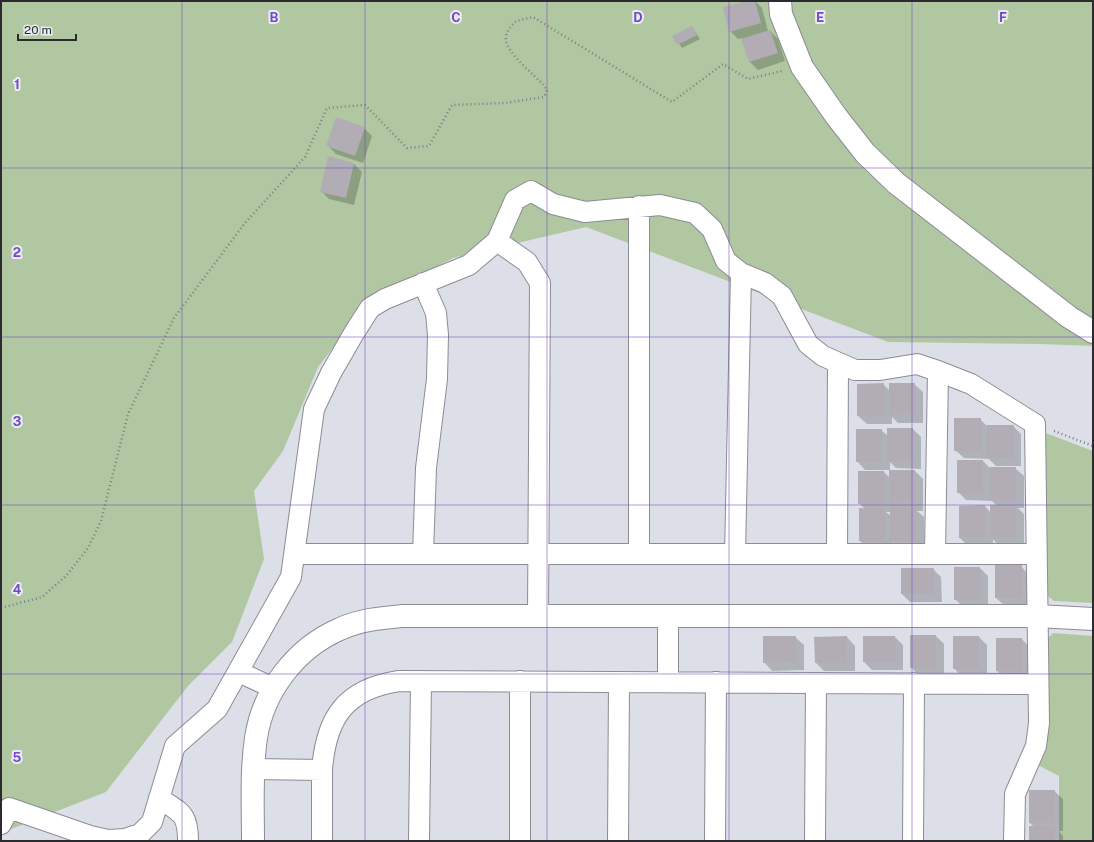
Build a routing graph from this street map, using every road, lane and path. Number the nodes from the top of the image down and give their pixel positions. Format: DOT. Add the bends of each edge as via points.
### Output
graph roads {
  1 [pos="780,1"];
  2 [pos="802,67"];
  3 [pos="639,206"];
  4 [pos="497,241"];
  5 [pos="741,273"];
  6 [pos="423,283"];
  7 [pos="1093,332"];
  8 [pos="838,364"];
  9 [pos="938,370"];
  10 [pos="1035,424"];
  11 [pos="1093,446"];
  12 [pos="295,554"];
  13 [pos="423,554"];
  14 [pos="538,554"];
  15 [pos="639,554"];
  16 [pos="735,554"];
  17 [pos="837,554"];
  18 [pos="935,554"];
  19 [pos="1036,554"];
  20 [pos="1,608"];
  21 [pos="1037,616"];
  22 [pos="538,617"];
  23 [pos="668,617"];
  24 [pos="1093,619"];
  25 [pos="239,672"];
  26 [pos="421,681"];
  27 [pos="520,681"];
  28 [pos="619,682"];
  29 [pos="668,682"];
  30 [pos="716,682"];
  31 [pos="816,683"];
  32 [pos="914,683"];
  33 [pos="1038,684"];
  34 [pos="273,688"];
  35 [pos="254,769"];
  36 [pos="322,770"];
  37 [pos="159,798"];
  38 [pos="1,824"];
  39 [pos="90,838"];
  40 [pos="188,841"];
  41 [pos="253,841"];
  42 [pos="322,841"];
  43 [pos="419,841"];
  44 [pos="520,841"];
  45 [pos="618,841"];
  46 [pos="715,841"];
  47 [pos="815,841"];
  48 [pos="913,841"];
  49 [pos="1014,841"];
  1 -- 2 [label="street" via="781,14"];
  2 -- 7 [label="street" via="865,153 896,183 1069,317"];
  2 -- 20 [label="path" via="748,79 723,64 672,102 533,17 516,21 507,32 506,40 513,53 544,85 547,90 544,97 505,103 452,105 429,146 407,148 365,105 327,108 305,157 245,223 174,318 128,414 100,521 88,548 66,576 42,597"];
  3 -- 4 [label="street" via="585,212 553,204 531,191 515,200"];
  3 -- 5 [label="street" via="660,205 695,213 712,229 726,261"];
  3 -- 15 [label="street"];
  4 -- 6 [label="street" via="468,265"];
  4 -- 14 [label="street" via="527,262 540,283"];
  5 -- 8 [label="street" via="765,283 782,296 808,344"];
  5 -- 16 [label="street"];
  6 -- 12 [label="street" via="397,293 370,308 331,373 314,409"];
  6 -- 13 [label="street" via="436,313 438,335 437,379 426,468"];
  8 -- 9 [label="street" via="854,370 880,370 917,364"];
  8 -- 17 [label="street"];
  9 -- 10 [label="street" via="971,384"];
  9 -- 18 [label="street"];
  10 -- 11 [label="path"];
  10 -- 19 [label="street"];
  12 -- 13 [label="street"];
  12 -- 25 [label="street" via="291,577"];
  13 -- 14 [label="street"];
  14 -- 15 [label="street"];
  14 -- 22 [label="street"];
  15 -- 16 [label="street"];
  16 -- 17 [label="street"];
  17 -- 18 [label="street"];
  18 -- 19 [label="street"];
  19 -- 21 [label="street"];
  21 -- 23 [label="street"];
  21 -- 24 [label="street"];
  21 -- 33 [label="street"];
  22 -- 23 [label="street"];
  22 -- 34 [label="street" via="402,616 368,620 340,629 314,644 291,664"];
  23 -- 29 [label="street"];
  25 -- 34 [label="street"];
  25 -- 37 [label="street" via="217,709 175,746"];
  26 -- 27 [label="street"];
  26 -- 36 [label="street" via="381,683 349,701 336,714 328,733"];
  26 -- 43 [label="street"];
  27 -- 28 [label="street"];
  27 -- 44 [label="street"];
  28 -- 29 [label="street"];
  28 -- 45 [label="street"];
  29 -- 30 [label="street"];
  30 -- 31 [label="street"];
  30 -- 46 [label="street"];
  31 -- 32 [label="street"];
  31 -- 47 [label="street"];
  32 -- 33 [label="street"];
  32 -- 48 [label="street"];
  33 -- 49 [label="street" via="1039,723 1036,746 1015,794"];
  34 -- 35 [label="street" via="256,737"];
  35 -- 36 [label="street"];
  35 -- 41 [label="street"];
  36 -- 42 [label="street"];
  37 -- 39 [label="street" via="152,822 140,834 125,839"];
  37 -- 40 [label="street" via="182,813 188,824"];
  38 -- 39 [label="street" via="10,808"];
}
